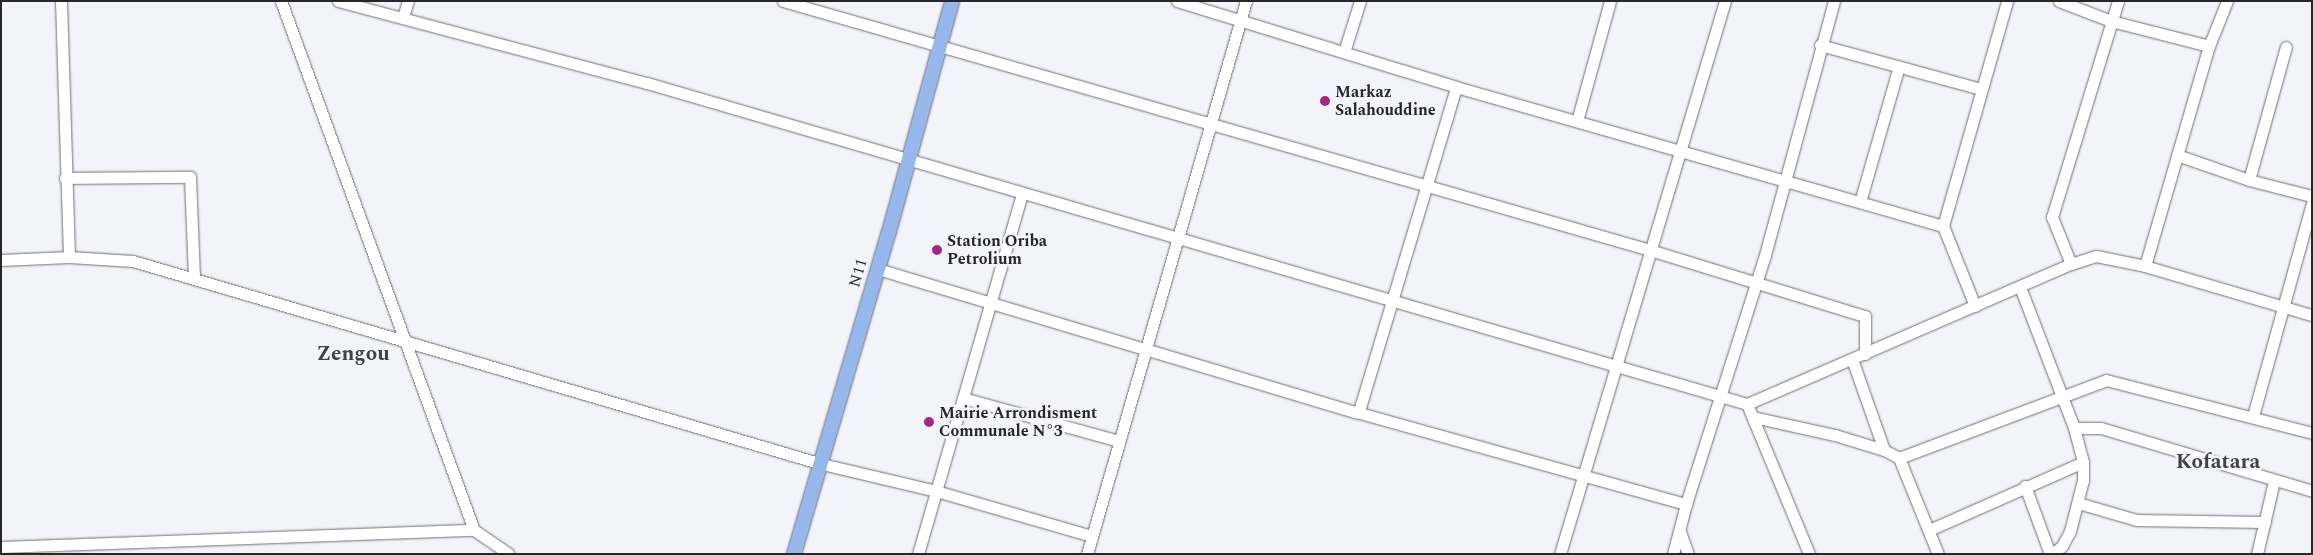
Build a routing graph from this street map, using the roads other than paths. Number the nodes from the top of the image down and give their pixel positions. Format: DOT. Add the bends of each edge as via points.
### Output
graph roads {
  1 [pos="61,1"];
  2 [pos="281,1"];
  3 [pos="338,1"];
  4 [pos="408,1"];
  5 [pos="783,1"];
  6 [pos="952,1"];
  7 [pos="1176,1"];
  8 [pos="1246,1"];
  9 [pos="1360,1"];
  10 [pos="1610,1"];
  11 [pos="1725,1"];
  12 [pos="1834,1"];
  13 [pos="2007,1"];
  14 [pos="2060,1"];
  15 [pos="2118,1"];
  16 [pos="2227,1"];
  17 [pos="403,17"];
  18 [pos="1240,21"];
  19 [pos="2111,21"];
  20 [pos="1820,45"];
  21 [pos="2209,46"];
  22 [pos="2286,47"];
  23 [pos="940,48"];
  24 [pos="1344,52"];
  25 [pos="1899,66"];
  26 [pos="1456,87"];
  27 [pos="1981,89"];
  28 [pos="1577,121"];
  29 [pos="1211,124"];
  30 [pos="1680,150"];
  31 [pos="2177,155"];
  32 [pos="910,159"];
  33 [pos="65,178"];
  34 [pos="1785,179"];
  35 [pos="2249,180"];
  36 [pos="1428,186"];
  37 [pos="1022,193"];
  38 [pos="2312,196"];
  39 [pos="1860,202"];
  40 [pos="2312,203"];
  41 [pos="1943,226"];
  42 [pos="1178,238"];
  43 [pos="1650,250"];
  44 [pos="69,257"];
  45 [pos="1,260"];
  46 [pos="2071,264"];
  47 [pos="2145,266"];
  48 [pos="878,269"];
  49 [pos="194,278"];
  50 [pos="1756,284"];
  51 [pos="2020,287"];
  52 [pos="1390,300"];
  53 [pos="991,302"];
  54 [pos="1975,306"];
  55 [pos="2283,307"];
  56 [pos="2312,315"];
  57 [pos="403,340"];
  58 [pos="1145,348"];
  59 [pos="1865,354"];
  60 [pos="1852,359"];
  61 [pos="1617,364"];
  62 [pos="1723,396"];
  63 [pos="2060,396"];
  64 [pos="963,398"];
  65 [pos="1747,404"];
  66 [pos="1359,411"];
  67 [pos="2253,416"];
  68 [pos="1753,418"];
  69 [pos="2074,428"];
  70 [pos="2312,433"];
  71 [pos="1119,441"];
  72 [pos="1884,450"];
  73 [pos="1898,458"];
  74 [pos="2083,462"];
  75 [pos="822,464"];
  76 [pos="1582,475"];
  77 [pos="2274,481"];
  78 [pos="2026,486"];
  79 [pos="2312,491"];
  80 [pos="936,492"];
  81 [pos="2078,503"];
  82 [pos="1686,504"];
  83 [pos="2265,522"];
  84 [pos="474,530"];
  85 [pos="1928,530"];
  86 [pos="1680,532"];
  87 [pos="1092,536"];
  88 [pos="1,548"];
  89 [pos="2062,550"];
  90 [pos="509,554"];
  91 [pos="794,554"];
  92 [pos="918,554"];
  93 [pos="1087,554"];
  94 [pos="1560,554"];
  95 [pos="1674,554"];
  96 [pos="1688,554"];
  97 [pos="1809,554"];
  98 [pos="1938,554"];
  99 [pos="2051,554"];
  100 [pos="2257,554"];
  1 -- 33 [label="street"];
  2 -- 57 [label="street"];
  3 -- 17 [label="street"];
  4 -- 17 [label="street"];
  5 -- 23 [label="street"];
  6 -- 23 [label="main road, N11"];
  7 -- 18 [label="street"];
  8 -- 18 [label="street"];
  9 -- 24 [label="street"];
  10 -- 28 [label="street"];
  11 -- 30 [label="street"];
  12 -- 20 [label="street"];
  13 -- 27 [label="street"];
  14 -- 19 [label="street"];
  15 -- 19 [label="street"];
  16 -- 21 [label="street"];
  17 -- 32 [label="street" via="647,82"];
  18 -- 24 [label="street"];
  18 -- 29 [label="street"];
  19 -- 21 [label="street"];
  19 -- 46 [label="street" via="2052,217"];
  20 -- 25 [label="street"];
  20 -- 34 [label="street"];
  21 -- 31 [label="street"];
  22 -- 35 [label="street"];
  23 -- 29 [label="street"];
  23 -- 32 [label="main road, N11"];
  24 -- 26 [label="street"];
  25 -- 27 [label="street"];
  25 -- 39 [label="street"];
  26 -- 28 [label="street"];
  26 -- 36 [label="street"];
  27 -- 41 [label="street"];
  28 -- 30 [label="street"];
  29 -- 36 [label="street"];
  29 -- 42 [label="street"];
  30 -- 34 [label="street"];
  30 -- 43 [label="street"];
  31 -- 35 [label="street"];
  31 -- 47 [label="street"];
  32 -- 37 [label="street"];
  32 -- 48 [label="main road, N11"];
  33 -- 44 [label="street"];
  33 -- 49 [label="street" via="190,177"];
  34 -- 39 [label="street"];
  34 -- 50 [label="street"];
  35 -- 38 [label="street"];
  36 -- 43 [label="street"];
  36 -- 52 [label="street"];
  37 -- 42 [label="street"];
  37 -- 53 [label="street"];
  39 -- 41 [label="street"];
  40 -- 55 [label="street"];
  41 -- 54 [label="street"];
  42 -- 52 [label="street"];
  42 -- 58 [label="street"];
  43 -- 50 [label="street"];
  43 -- 61 [label="street"];
  44 -- 45 [label="street"];
  44 -- 49 [label="street" via="122,259"];
  46 -- 47 [label="street" via="2101,256"];
  46 -- 51 [label="street"];
  47 -- 55 [label="street"];
  48 -- 53 [label="street"];
  48 -- 75 [label="main road, N11"];
  49 -- 57 [label="street"];
  50 -- 59 [label="street" via="1865,316"];
  50 -- 62 [label="street"];
  51 -- 54 [label="street"];
  51 -- 63 [label="street"];
  52 -- 61 [label="street"];
  52 -- 66 [label="street"];
  53 -- 58 [label="street"];
  53 -- 64 [label="street"];
  54 -- 59 [label="street"];
  55 -- 56 [label="street"];
  55 -- 67 [label="street"];
  57 -- 75 [label="street"];
  57 -- 84 [label="street"];
  58 -- 66 [label="street"];
  58 -- 71 [label="street"];
  59 -- 60 [label="street"];
  60 -- 65 [label="street"];
  60 -- 72 [label="street"];
  61 -- 62 [label="street"];
  61 -- 76 [label="street"];
  62 -- 65 [label="street"];
  62 -- 82 [label="street"];
  63 -- 67 [label="street" via="2096,382 2118,381"];
  63 -- 69 [label="street"];
  63 -- 73 [label="street"];
  64 -- 71 [label="street"];
  64 -- 80 [label="street"];
  65 -- 68 [label="street"];
  66 -- 76 [label="street"];
  67 -- 70 [label="street"];
  68 -- 72 [label="street" via="1835,435"];
  68 -- 97 [label="street"];
  69 -- 74 [label="street"];
  69 -- 77 [label="street" via="2101,428"];
  71 -- 87 [label="street"];
  72 -- 73 [label="street"];
  73 -- 85 [label="street"];
  74 -- 78 [label="street"];
  74 -- 81 [label="street"];
  75 -- 80 [label="street"];
  75 -- 91 [label="main road, N11"];
  76 -- 82 [label="street"];
  76 -- 94 [label="street"];
  77 -- 79 [label="street"];
  77 -- 83 [label="street"];
  78 -- 85 [label="street"];
  78 -- 99 [label="street"];
  80 -- 87 [label="street"];
  80 -- 92 [label="street"];
  81 -- 83 [label="street" via="2154,521"];
  81 -- 89 [label="street"];
  82 -- 86 [label="street"];
  83 -- 100 [label="street"];
  84 -- 88 [label="street"];
  84 -- 90 [label="street"];
  85 -- 98 [label="street"];
  86 -- 95 [label="street"];
  86 -- 96 [label="street"];
  87 -- 93 [label="street"];
  89 -- 99 [label="street"];
}
